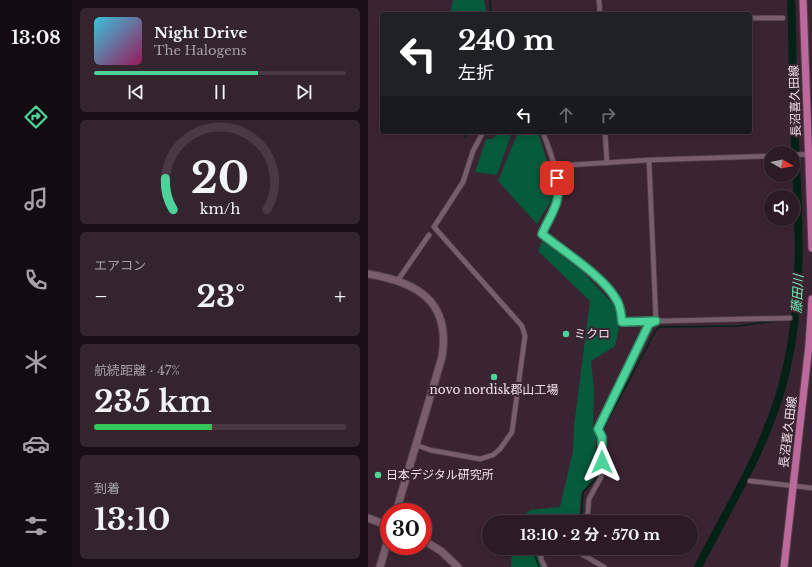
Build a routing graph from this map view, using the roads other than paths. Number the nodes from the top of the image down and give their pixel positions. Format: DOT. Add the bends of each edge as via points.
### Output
graph roads {
  1 [pos="599,0"];
  2 [pos="803,0"];
  3 [pos="600,12"];
  4 [pos="752,18"];
  5 [pos="783,18"];
  6 [pos="482,134"];
  7 [pos="544,134"];
  8 [pos="606,134"];
  9 [pos="808,154"];
  10 [pos="764,156"];
  11 [pos="649,160"];
  12 [pos="607,163"];
  13 [pos="554,166"];
  14 [pos="429,235"];
  15 [pos="812,248"];
  16 [pos="368,274"];
  17 [pos="398,280"];
  18 [pos="812,299"];
  19 [pos="812,305"];
  20 [pos="790,318"];
  21 [pos="656,321"];
  22 [pos="811,345"];
  23 [pos="416,445"];
  24 [pos="750,481"];
  25 [pos="793,485"];
  26 [pos="812,488"];
  27 [pos="399,503"];
  28 [pos="588,515"];
  29 [pos="368,518"];
  30 [pos="380,523"];
  31 [pos="432,546"];
  32 [pos="383,555"];
  33 [pos="541,555"];
  34 [pos="583,555"];
  35 [pos="380,567"];
  36 [pos="458,567"];
  37 [pos="545,567"];
  38 [pos="604,567"];
  39 [pos="784,567"];
  1 -- 3 [label="street"];
  2 -- 9 [label="main road, 長沼喜久田線"];
  4 -- 5 [label="street"];
  6 -- 23 [label="street" via="463,182 434,227 522,326 525,336 512,432 497,452 480,459"];
  7 -- 13 [label="street"];
  8 -- 12 [label="street"];
  9 -- 15 [label="main road, 長沼喜久田線"];
  10 -- 11 [label="street"];
  11 -- 12 [label="street"];
  11 -- 21 [label="street"];
  12 -- 13 [label="street"];
  13 -- 21 [label="street" via="559,191 558,200 542,234 606,286 616,299 622,322"];
  14 -- 17 [label="street"];
  16 -- 17 [label="street"];
  17 -- 23 [label="street" via="421,292 429,300 440,320 443,332 442,357"];
  18 -- 19 [label="main road, 長沼喜久田線"];
  19 -- 22 [label="main road, 長沼喜久田線"];
  20 -- 21 [label="street"];
  21 -- 28 [label="street" via="649,324 598,429 602,437 601,477 589,499"];
  22 -- 25 [label="main road, 長沼喜久田線"];
  23 -- 27 [label="street"];
  24 -- 25 [label="street"];
  25 -- 26 [label="street"];
  25 -- 39 [label="main road, 長沼喜久田線"];
  29 -- 30 [label="street"];
  31 -- 36 [label="street"];
  32 -- 35 [label="street"];
  33 -- 37 [label="street"];
  34 -- 38 [label="street"];
}
